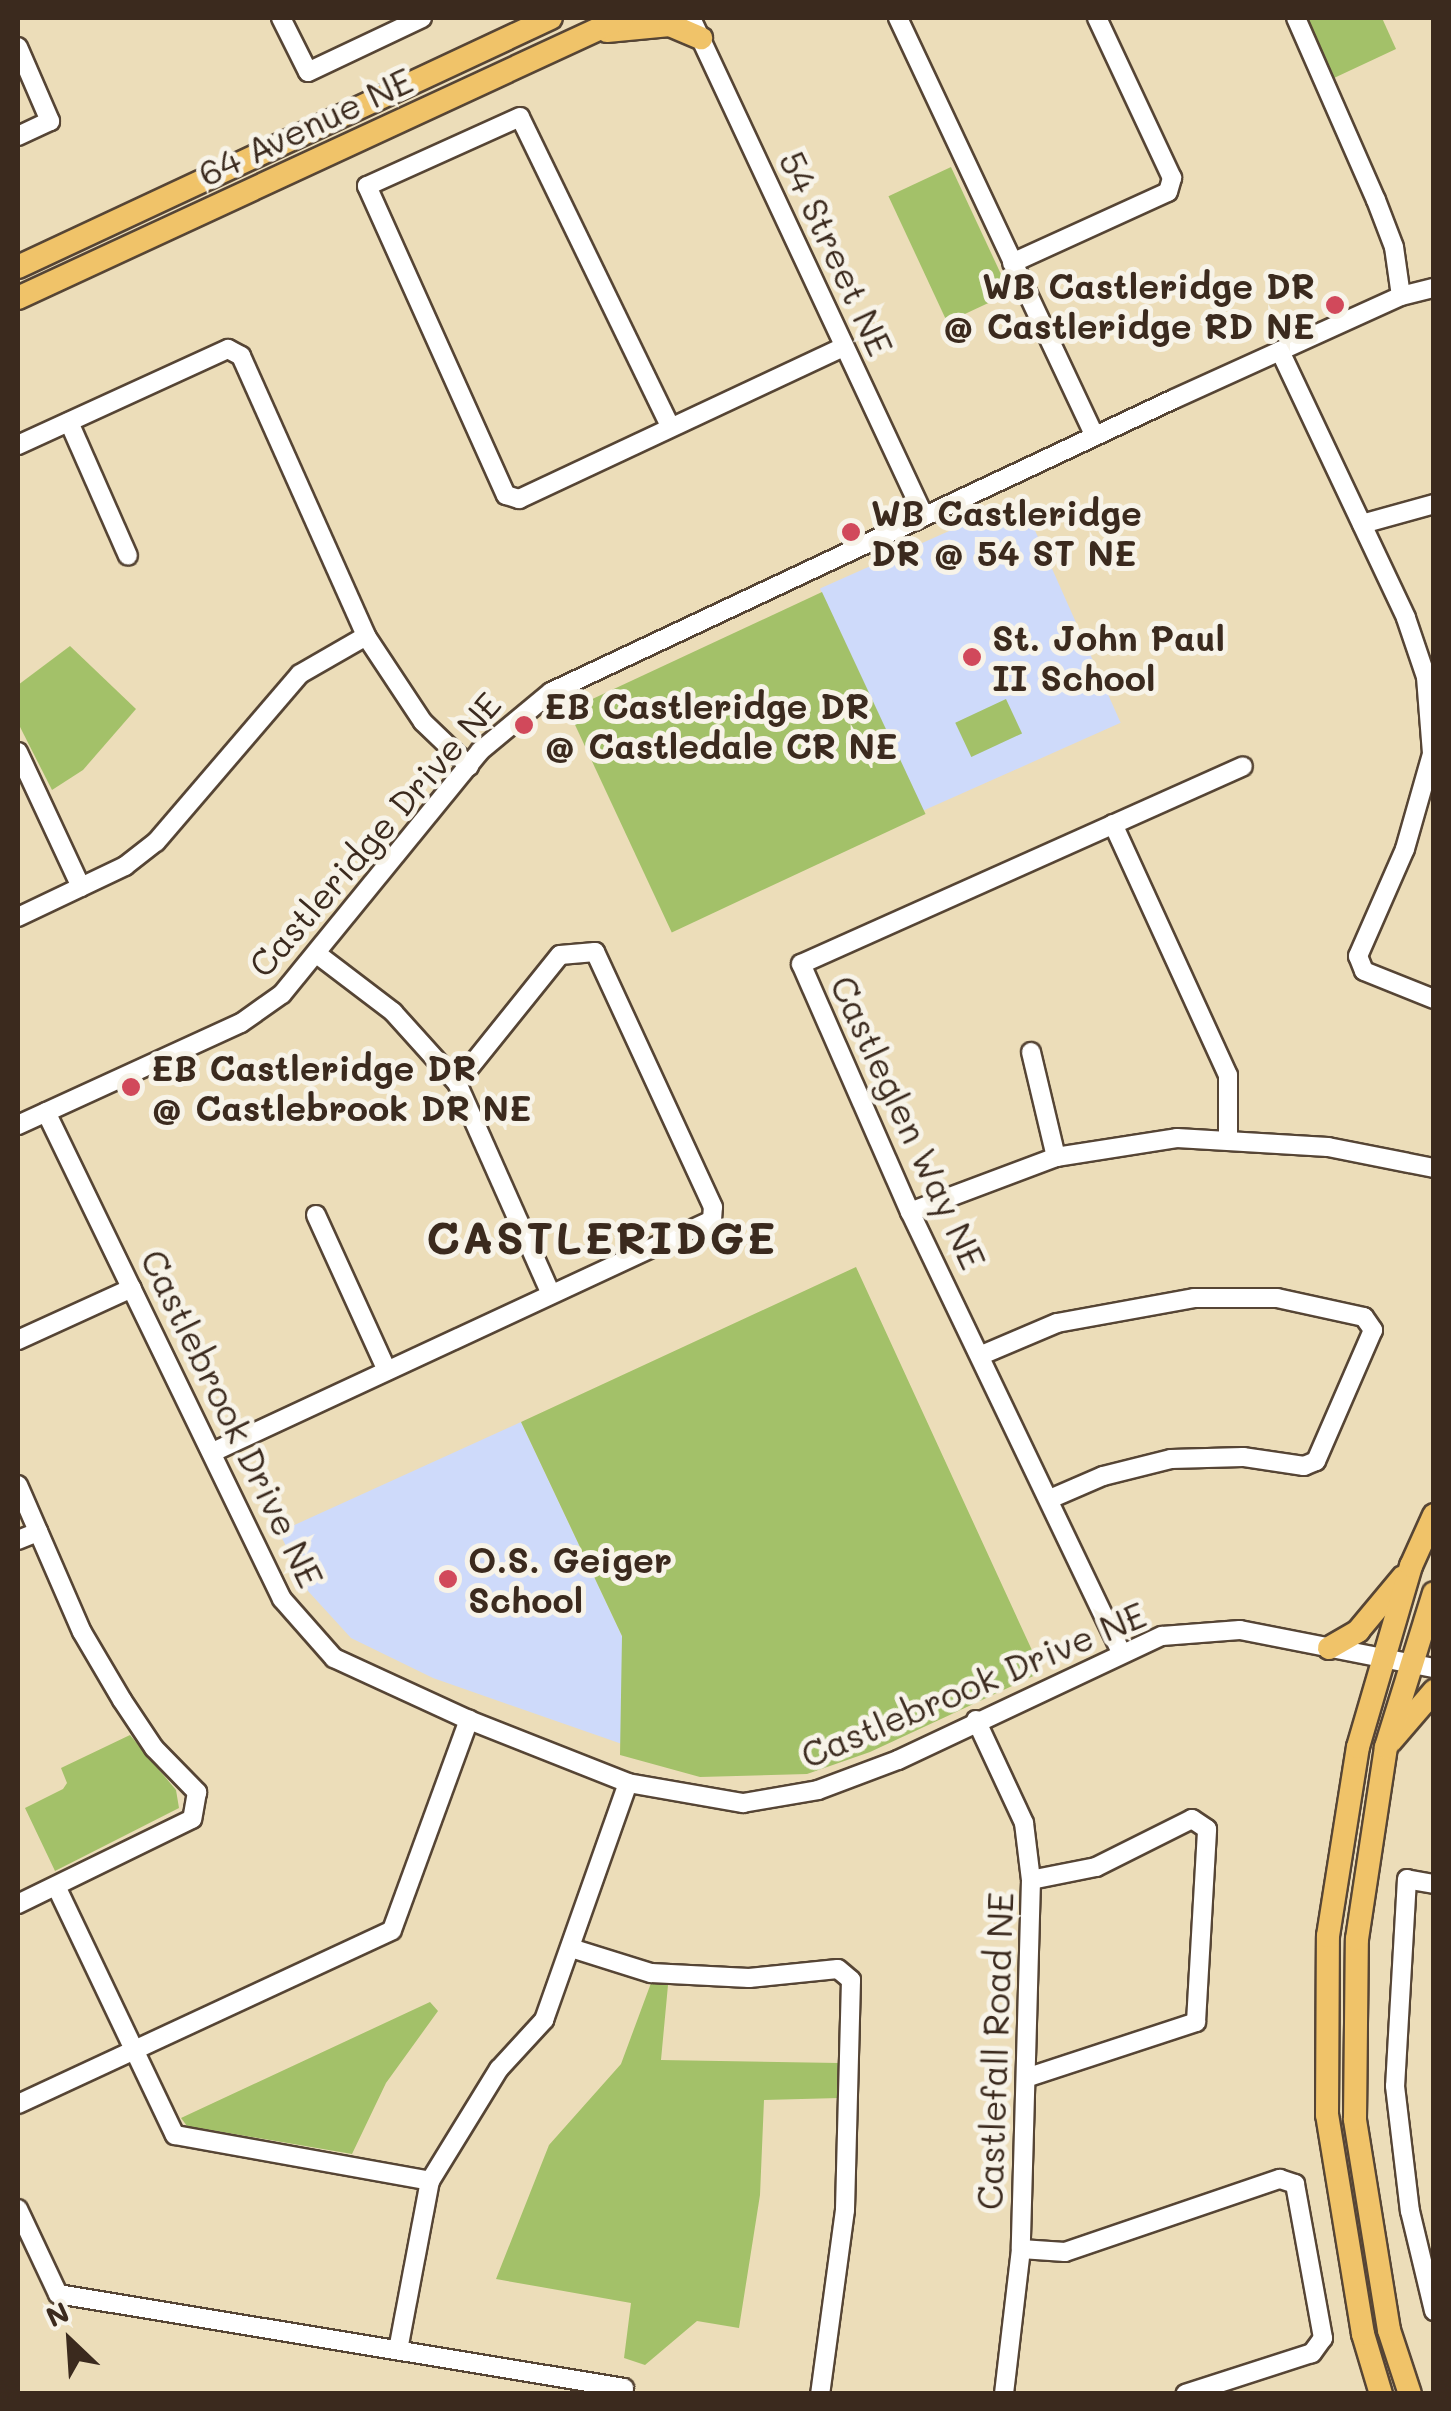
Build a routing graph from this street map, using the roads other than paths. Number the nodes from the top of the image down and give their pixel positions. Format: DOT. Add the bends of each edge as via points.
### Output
graph roads {
  1 [pos="282,18"];
  2 [pos="422,18"];
  3 [pos="551,18"];
  4 [pos="622,18"];
  5 [pos="898,18"];
  6 [pos="1097,18"];
  7 [pos="1296,18"];
  8 [pos="696,28"];
  9 [pos="583,35"];
  10 [pos="18,47"];
  11 [pos="18,136"];
  12 [pos="1012,263"];
  13 [pos="18,266"];
  14 [pos="1434,288"];
  15 [pos="1400,296"];
  16 [pos="18,298"];
  17 [pos="844,348"];
  18 [pos="1280,351"];
  19 [pos="69,422"];
  20 [pos="670,426"];
  21 [pos="1095,436"];
  22 [pos="18,445"];
  23 [pos="1434,504"];
  24 [pos="924,516"];
  25 [pos="1362,524"];
  26 [pos="128,556"];
  27 [pos="366,636"];
  28 [pos="1430,676"];
  29 [pos="18,752"];
  30 [pos="468,766"];
  31 [pos="1243,766"];
  32 [pos="1113,824"];
  33 [pos="81,887"];
  34 [pos="18,916"];
  35 [pos="317,954"];
  36 [pos="1434,999"];
  37 [pos="1031,1052"];
  38 [pos="457,1083"];
  39 [pos="46,1112"];
  40 [pos="18,1125"];
  41 [pos="1228,1136"];
  42 [pos="1056,1157"];
  43 [pos="1434,1168"];
  44 [pos="910,1212"];
  45 [pos="316,1216"];
  46 [pos="132,1288"];
  47 [pos="551,1294"];
  48 [pos="18,1340"];
  49 [pos="984,1354"];
  50 [pos="387,1370"];
  51 [pos="213,1452"];
  52 [pos="18,1485"];
  53 [pos="1052,1498"];
  54 [pos="1434,1514"];
  55 [pos="38,1532"];
  56 [pos="18,1540"];
  57 [pos="1411,1566"];
  58 [pos="1434,1593"];
  59 [pos="1328,1648"];
  60 [pos="1121,1652"];
  61 [pos="1383,1660"];
  62 [pos="1407,1664"];
  63 [pos="1434,1668"];
  64 [pos="1434,1691"];
  65 [pos="469,1720"];
  66 [pos="976,1720"];
  67 [pos="1386,1747"];
  68 [pos="628,1782"];
  69 [pos="1032,1880"];
  70 [pos="1434,1884"];
  71 [pos="56,1886"];
  72 [pos="18,1904"];
  73 [pos="570,1948"];
  74 [pos="136,2049"];
  75 [pos="1029,2077"];
  76 [pos="18,2104"];
  77 [pos="430,2181"];
  78 [pos="18,2209"];
  79 [pos="1020,2249"];
  80 [pos="1434,2311"];
  81 [pos="398,2350"];
  82 [pos="1374,2386"];
  83 [pos="624,2388"];
  84 [pos="820,2394"];
  85 [pos="1004,2394"];
  86 [pos="1185,2394"];
  87 [pos="1410,2394"];
  1 -- 2 [label="street" via="308,72"];
  3 -- 13 [label="main road, 64 Avenue NE"];
  4 -- 9 [label="main road, 64 Avenue NE"];
  5 -- 12 [label="street"];
  6 -- 12 [label="street" via="1172,178 1168,192"];
  7 -- 15 [label="street" via="1382,216"];
  8 -- 9 [label="main road" via="670,24"];
  8 -- 17 [label="street, 54 Street NE"];
  9 -- 16 [label="main road, 64 Avenue NE"];
  10 -- 11 [label="street" via="50,122"];
  12 -- 21 [label="street"];
  14 -- 15 [label="street, Castleridge Drive NE"];
  15 -- 18 [label="street, Castleridge Drive NE"];
  17 -- 20 [label="street"];
  17 -- 24 [label="street, 54 Street NE"];
  18 -- 21 [label="street, Castleridge Drive NE"];
  18 -- 25 [label="street"];
  19 -- 22 [label="street"];
  19 -- 26 [label="street"];
  19 -- 27 [label="street" via="228,349 242,356"];
  20 -- 20 [label="street" via="520,116 367,186 506,495 520,498"];
  21 -- 24 [label="street, Castleridge Drive NE"];
  23 -- 25 [label="street"];
  24 -- 30 [label="street, Castleridge Drive NE" via="551,692 516,716"];
  25 -- 28 [label="street"];
  27 -- 30 [label="street" via="423,722"];
  27 -- 33 [label="street" via="300,674 156,842"];
  28 -- 36 [label="street" via="1432,754 1405,849 1358,956 1364,971"];
  29 -- 33 [label="street"];
  30 -- 35 [label="street, Castleridge Drive NE"];
  31 -- 32 [label="street"];
  32 -- 41 [label="street" via="1228,1075"];
  32 -- 44 [label="street, Castleglen Way NE" via="801,964"];
  33 -- 34 [label="street"];
  35 -- 38 [label="street" via="393,1012"];
  35 -- 39 [label="street, Castleridge Drive NE" via="282,994 241,1023"];
  37 -- 42 [label="street"];
  38 -- 47 [label="street"];
  38 -- 47 [label="street" via="560,956 595,952 713,1207 712,1220"];
  39 -- 40 [label="street, Castleridge Drive NE"];
  39 -- 46 [label="street, Castlebrook Drive NE"];
  41 -- 42 [label="street"];
  41 -- 43 [label="street"];
  42 -- 44 [label="street"];
  44 -- 49 [label="street, Castleglen Way NE"];
  45 -- 50 [label="street"];
  46 -- 48 [label="street"];
  46 -- 51 [label="street, Castlebrook Drive NE"];
  47 -- 50 [label="street"];
  49 -- 53 [label="street, Castleglen Way NE"];
  49 -- 53 [label="street" via="1057,1323 1194,1298 1277,1298 1364,1317 1373,1330 1316,1461 1304,1466 1244,1457 1172,1460 1103,1476"];
  50 -- 51 [label="street"];
  51 -- 65 [label="street, Castlebrook Drive NE" via="267,1571 305,1629 334,1658"];
  52 -- 55 [label="street"];
  53 -- 60 [label="street, Castleglen Way NE"];
  54 -- 57 [label="main road"];
  55 -- 56 [label="street"];
  55 -- 71 [label="street" via="82,1632 122,1700 154,1748 197,1792 192,1819"];
  57 -- 59 [label="main road" via="1358,1631"];
  57 -- 61 [label="main road"];
  58 -- 62 [label="main road"];
  59 -- 60 [label="street, Castlebrook Drive NE" via="1201,1628"];
  59 -- 61 [label="street, Castlebrook Drive NE"];
  60 -- 66 [label="street, Castlebrook Drive NE"];
  61 -- 62 [label="street, Castlebrook Drive NE"];
  61 -- 82 [label="main road" via="1337,1856 1325,2030 1339,2208"];
  62 -- 63 [label="street, Castlebrook Drive NE"];
  62 -- 67 [label="main road"];
  64 -- 67 [label="main road"];
  65 -- 68 [label="street, Castlebrook Drive NE"];
  65 -- 74 [label="street" via="392,1930"];
  66 -- 68 [label="street, Castlebrook Drive NE" via="818,1790 742,1804"];
  66 -- 69 [label="street, Castlefall Road NE" via="1024,1822"];
  67 -- 87 [label="main road" via="1357,1939 1355,2118 1386,2313"];
  68 -- 73 [label="street"];
  69 -- 75 [label="street, Castlefall Road NE"];
  69 -- 75 [label="street" via="1096,1867 1192,1819 1207,1829 1196,2022"];
  70 -- 80 [label="street" via="1407,1879 1395,2086 1410,2211"];
  71 -- 72 [label="street"];
  71 -- 74 [label="street"];
  73 -- 77 [label="street" via="544,2020 488,2084"];
  73 -- 84 [label="street" via="650,1973 749,1978 838,1970 851,1980 845,2210"];
  74 -- 76 [label="street"];
  74 -- 77 [label="street" via="175,2136"];
  75 -- 79 [label="street, Castlefall Road NE"];
  77 -- 81 [label="street"];
  78 -- 81 [label="street" via="58,2294"];
  79 -- 85 [label="street, Castlefall Road NE"];
  79 -- 86 [label="street" via="1066,2252 1280,2179 1295,2184 1323,2338 1312,2353"];
  81 -- 83 [label="street"];
}
